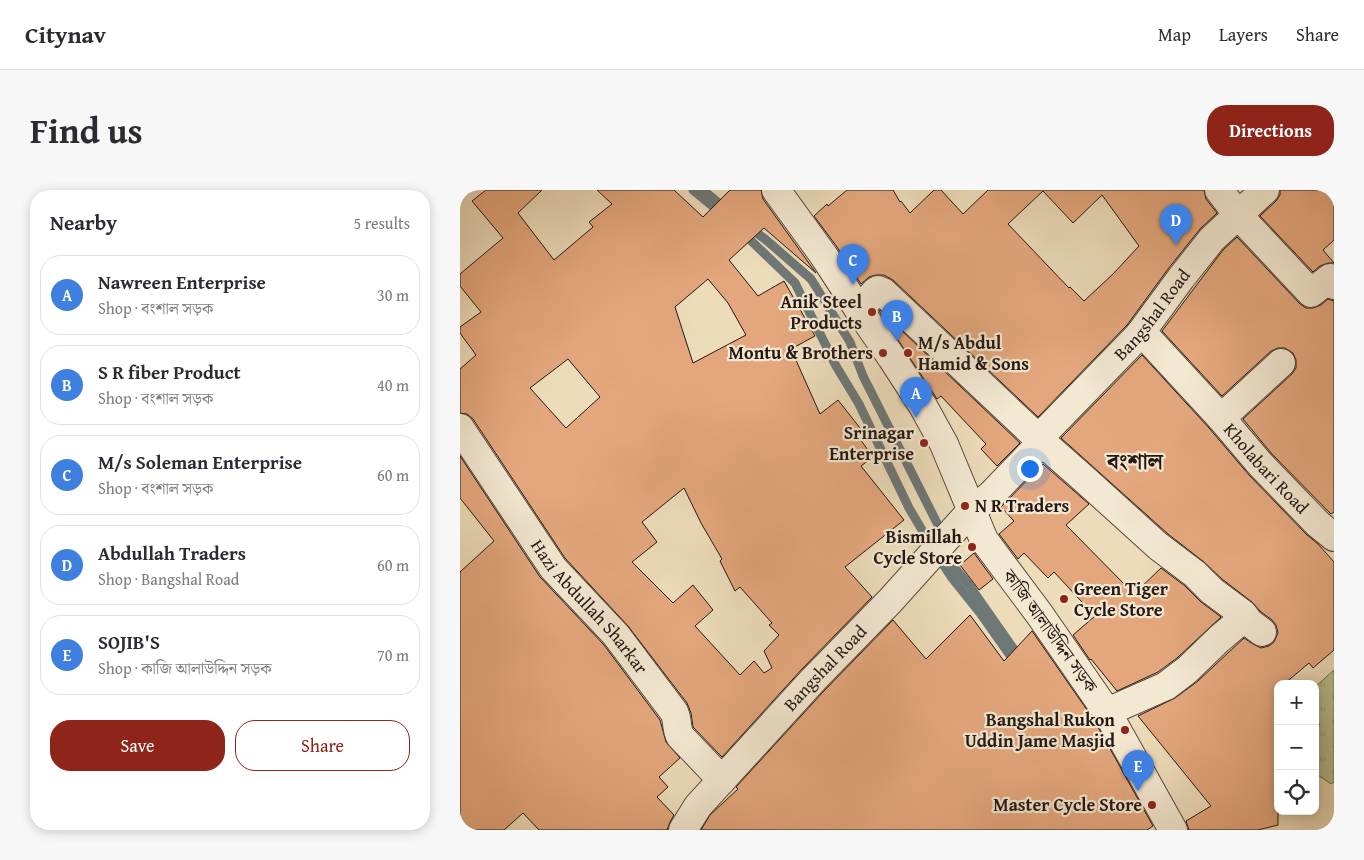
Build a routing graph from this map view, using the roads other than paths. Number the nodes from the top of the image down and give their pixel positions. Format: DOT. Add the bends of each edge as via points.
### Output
graph roads {
  1 [pos="1219,190"];
  2 [pos="1265,190"];
  3 [pos="783,192"];
  4 [pos="1238,215"];
  5 [pos="1334,285"];
  6 [pos="858,310"];
  7 [pos="1140,335"];
  8 [pos="1281,363"];
  9 [pos="1221,418"];
  10 [pos="460,428"];
  11 [pos="1040,441"];
  12 [pos="972,510"];
  13 [pos="1330,529"];
  14 [pos="1107,712"];
  15 [pos="722,780"];
  16 [pos="683,830"];
  17 [pos="1173,830"];
  1 -- 4 [label="street"];
  2 -- 4 [label="street, Bangshal Road"];
  3 -- 6 [label="street, কাজি আলাউদ্দিন সড়ক"];
  4 -- 5 [label="street" via="1311,292 1330,278"];
  4 -- 7 [label="street, Bangshal Road" via="1212,239"];
  6 -- 11 [label="street" via="875,292 883,292"];
  6 -- 12 [label="street, কাজি আলাউদ্দিন সড়ক" via="923,406 944,444"];
  7 -- 9 [label="street, Kholabari Road" via="1150,341"];
  7 -- 11 [label="street, Bangshal Road"];
  8 -- 9 [label="street, Kholabari Road"];
  9 -- 13 [label="street, Kholabari Road" via="1260,464"];
  10 -- 15 [label="street, Hazi Abdullah Sharkar" via="553,568 616,635 676,715 680,736"];
  11 -- 12 [label="street, Bangshal Road"];
  11 -- 14 [label="street" via="1158,546 1254,624 1219,640 1166,686"];
  12 -- 14 [label="street, কাজি আলাউদ্দিন সড়ক" via="984,540"];
  12 -- 15 [label="street, Bangshal Road"];
  14 -- 17 [label="street, কাজি আলাউদ্দিন সড়ক"];
  15 -- 16 [label="street, Bangshal Road" via="698,806"];
}
